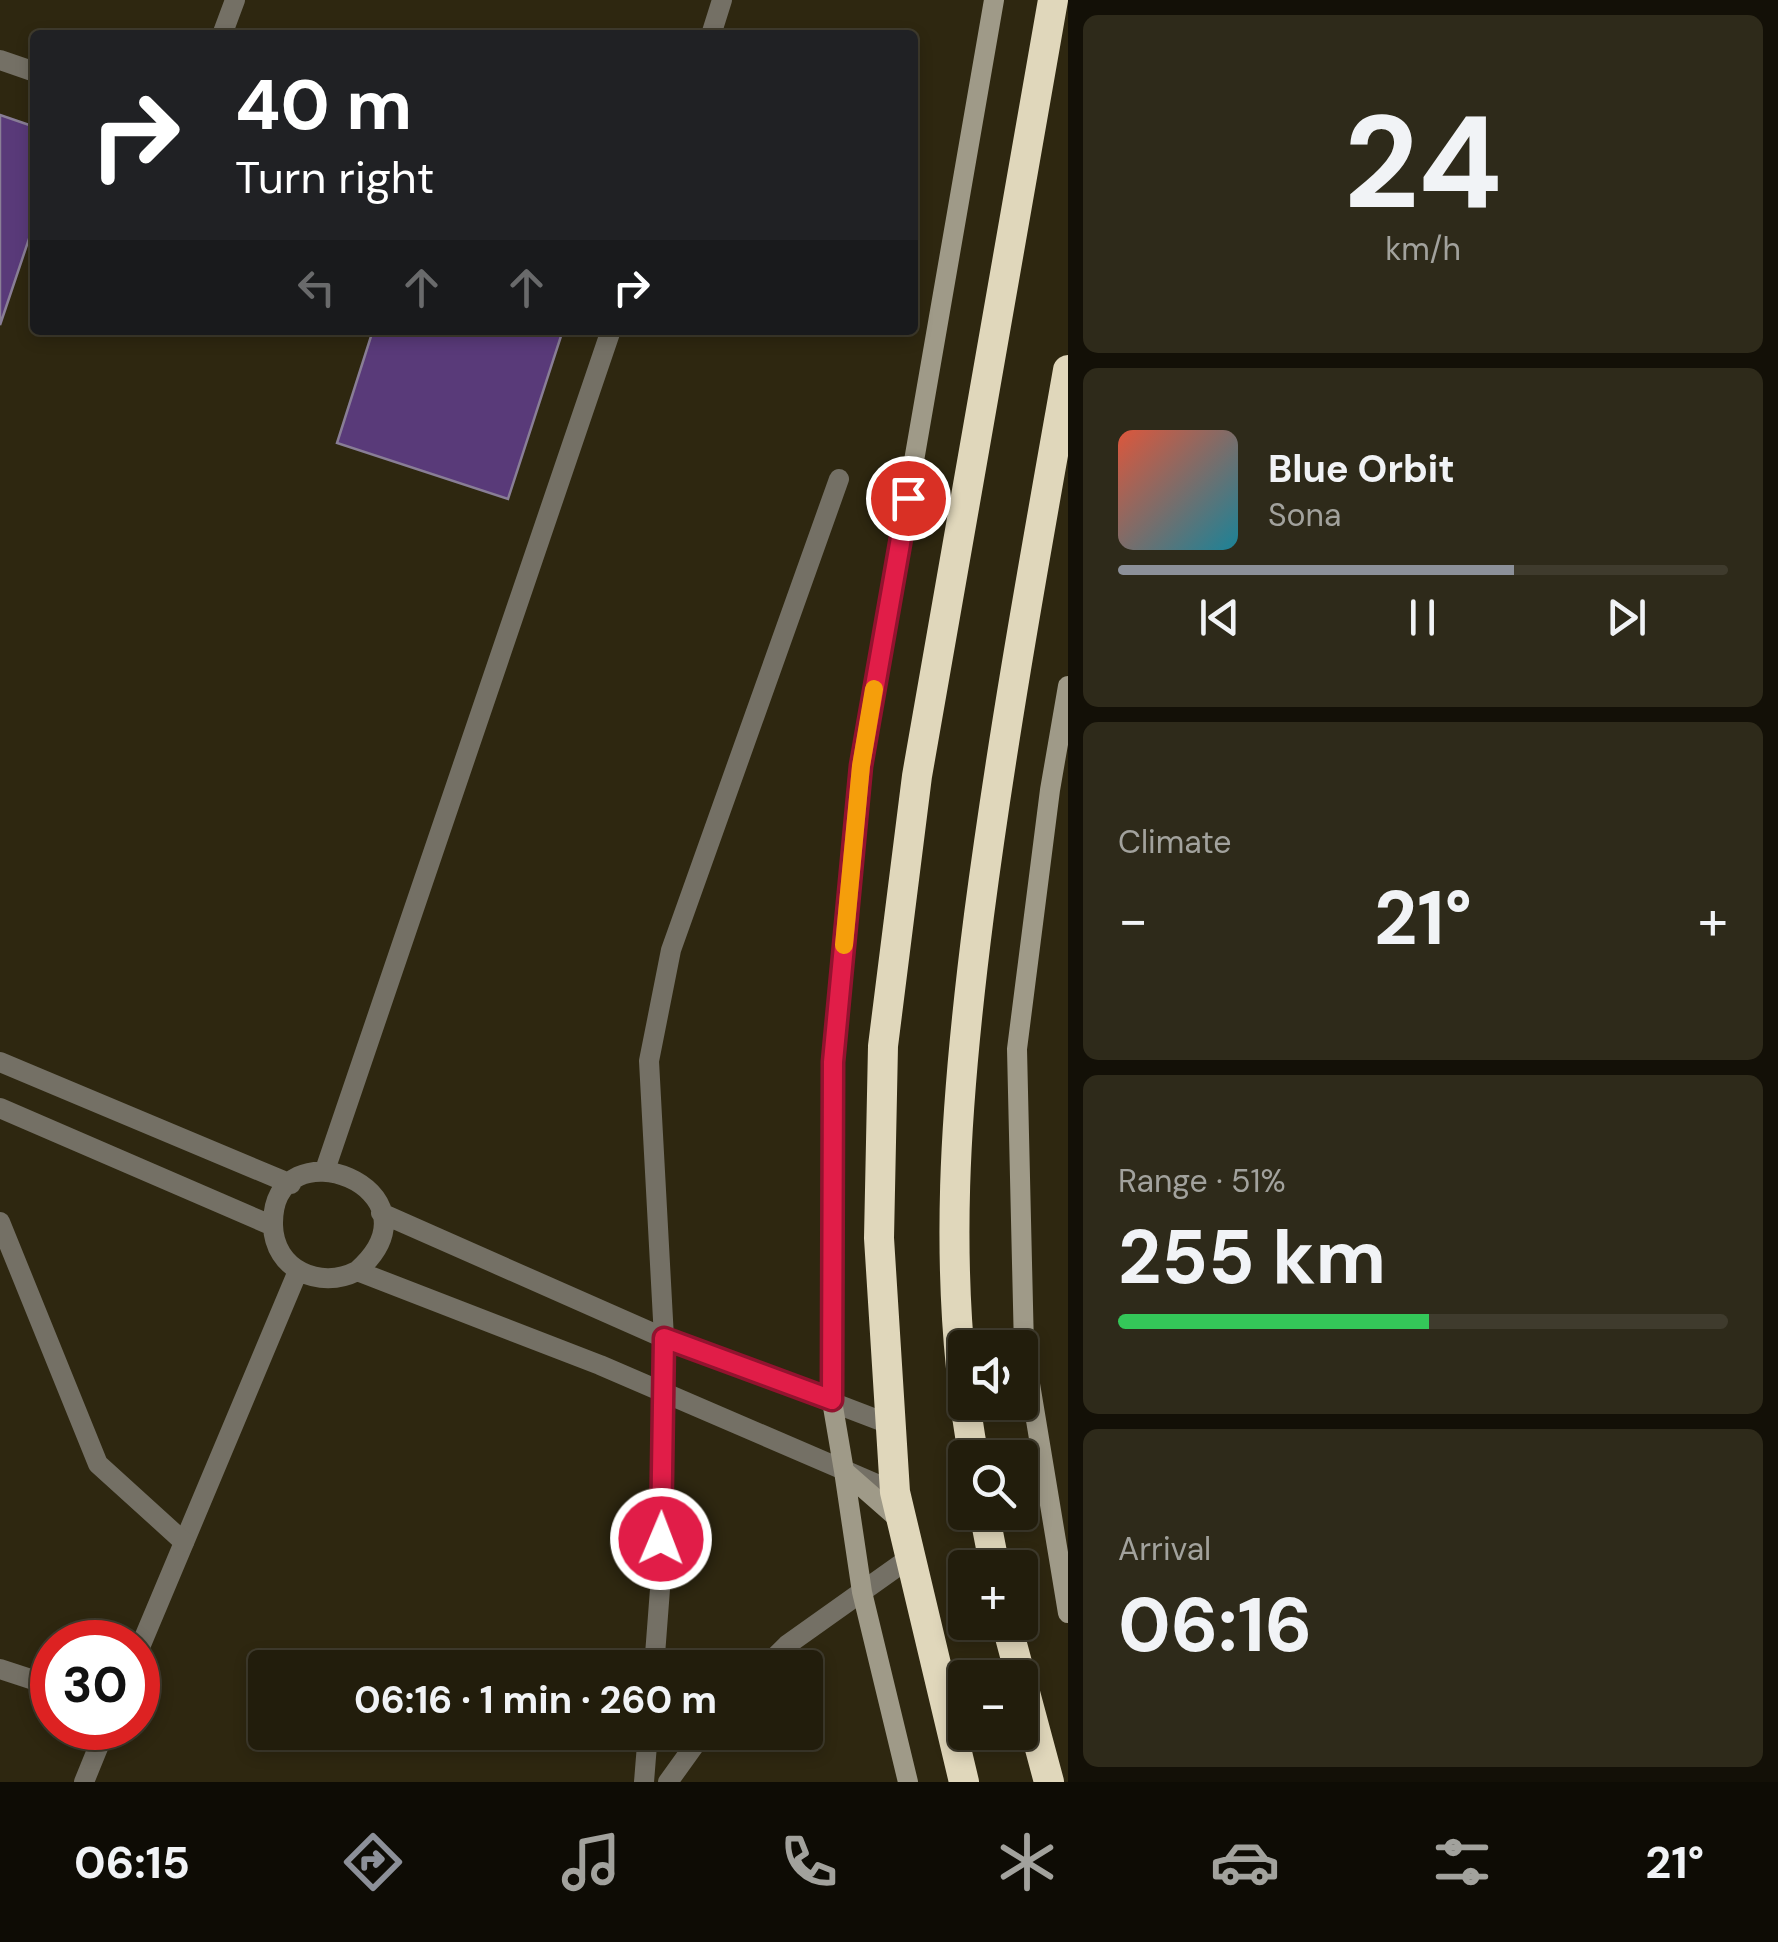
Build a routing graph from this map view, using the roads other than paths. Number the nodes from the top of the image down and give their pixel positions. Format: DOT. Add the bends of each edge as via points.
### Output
graph roads {
  1 [pos="235,0"];
  2 [pos="722,0"];
  3 [pos="994,0"];
  4 [pos="1053,0"];
  5 [pos="224,30"];
  6 [pos="712,30"];
  7 [pos="0,60"];
  8 [pos="30,70"];
  9 [pos="608,335"];
  10 [pos="1068,370"];
  11 [pos="839,479"];
  12 [pos="1068,686"];
  13 [pos="0,1062"];
  14 [pos="0,1108"];
  15 [pos="325,1170"];
  16 [pos="290,1184"];
  17 [pos="381,1213"];
  18 [pos="0,1222"];
  19 [pos="273,1226"];
  20 [pos="357,1270"];
  21 [pos="298,1271"];
  22 [pos="664,1338"];
  23 [pos="664,1394"];
  24 [pos="832,1400"];
  25 [pos="890,1424"];
  26 [pos="971,1440"];
  27 [pos="844,1471"];
  28 [pos="898,1506"];
  29 [pos="184,1542"];
  30 [pos="908,1559"];
  31 [pos="862,1592"];
  32 [pos="1068,1613"];
  33 [pos="151,1620"];
  34 [pos="1011,1640"];
  35 [pos="655,1650"];
  36 [pos="787,1650"];
  37 [pos="0,1669"];
  38 [pos="30,1679"];
  39 [pos="97,1750"];
  40 [pos="647,1750"];
  41 [pos="691,1750"];
  42 [pos="84,1782"];
  43 [pos="644,1782"];
  44 [pos="668,1782"];
  45 [pos="908,1782"];
  46 [pos="964,1782"];
  47 [pos="1049,1782"];
  1 -- 5 [label="street"];
  2 -- 6 [label="street"];
  3 -- 24 [label="street" via="861,766 833,1062"];
  4 -- 25 [label="highway" via="917,776 883,1046 880,1238"];
  7 -- 8 [label="street"];
  9 -- 15 [label="street"];
  10 -- 26 [label="highway" via="996,780 961,1054 954,1226"];
  11 -- 22 [label="street" via="670,950 649,1061"];
  12 -- 32 [label="street" via="1017,1048 1024,1348"];
  13 -- 16 [label="street"];
  14 -- 19 [label="street"];
  15 -- 16 [label="street"];
  15 -- 17 [label="street" via="366,1186"];
  16 -- 19 [label="street"];
  17 -- 20 [label="street" via="378,1245"];
  17 -- 22 [label="street"];
  18 -- 29 [label="street" via="98,1464"];
  19 -- 21 [label="street" via="280,1252"];
  20 -- 21 [label="street" via="322,1279"];
  20 -- 23 [label="street"];
  21 -- 29 [label="street"];
  22 -- 23 [label="street"];
  22 -- 24 [label="street"];
  23 -- 27 [label="street"];
  23 -- 35 [label="street"];
  24 -- 25 [label="street"];
  24 -- 27 [label="street"];
  25 -- 28 [label="highway"];
  27 -- 28 [label="street"];
  27 -- 31 [label="street"];
  28 -- 30 [label="highway"];
  29 -- 33 [label="street"];
  30 -- 31 [label="street"];
  30 -- 46 [label="highway"];
  31 -- 36 [label="street"];
  31 -- 45 [label="street"];
  34 -- 47 [label="highway"];
  37 -- 38 [label="street"];
  39 -- 42 [label="street"];
  40 -- 43 [label="street"];
  41 -- 44 [label="street"];
}
